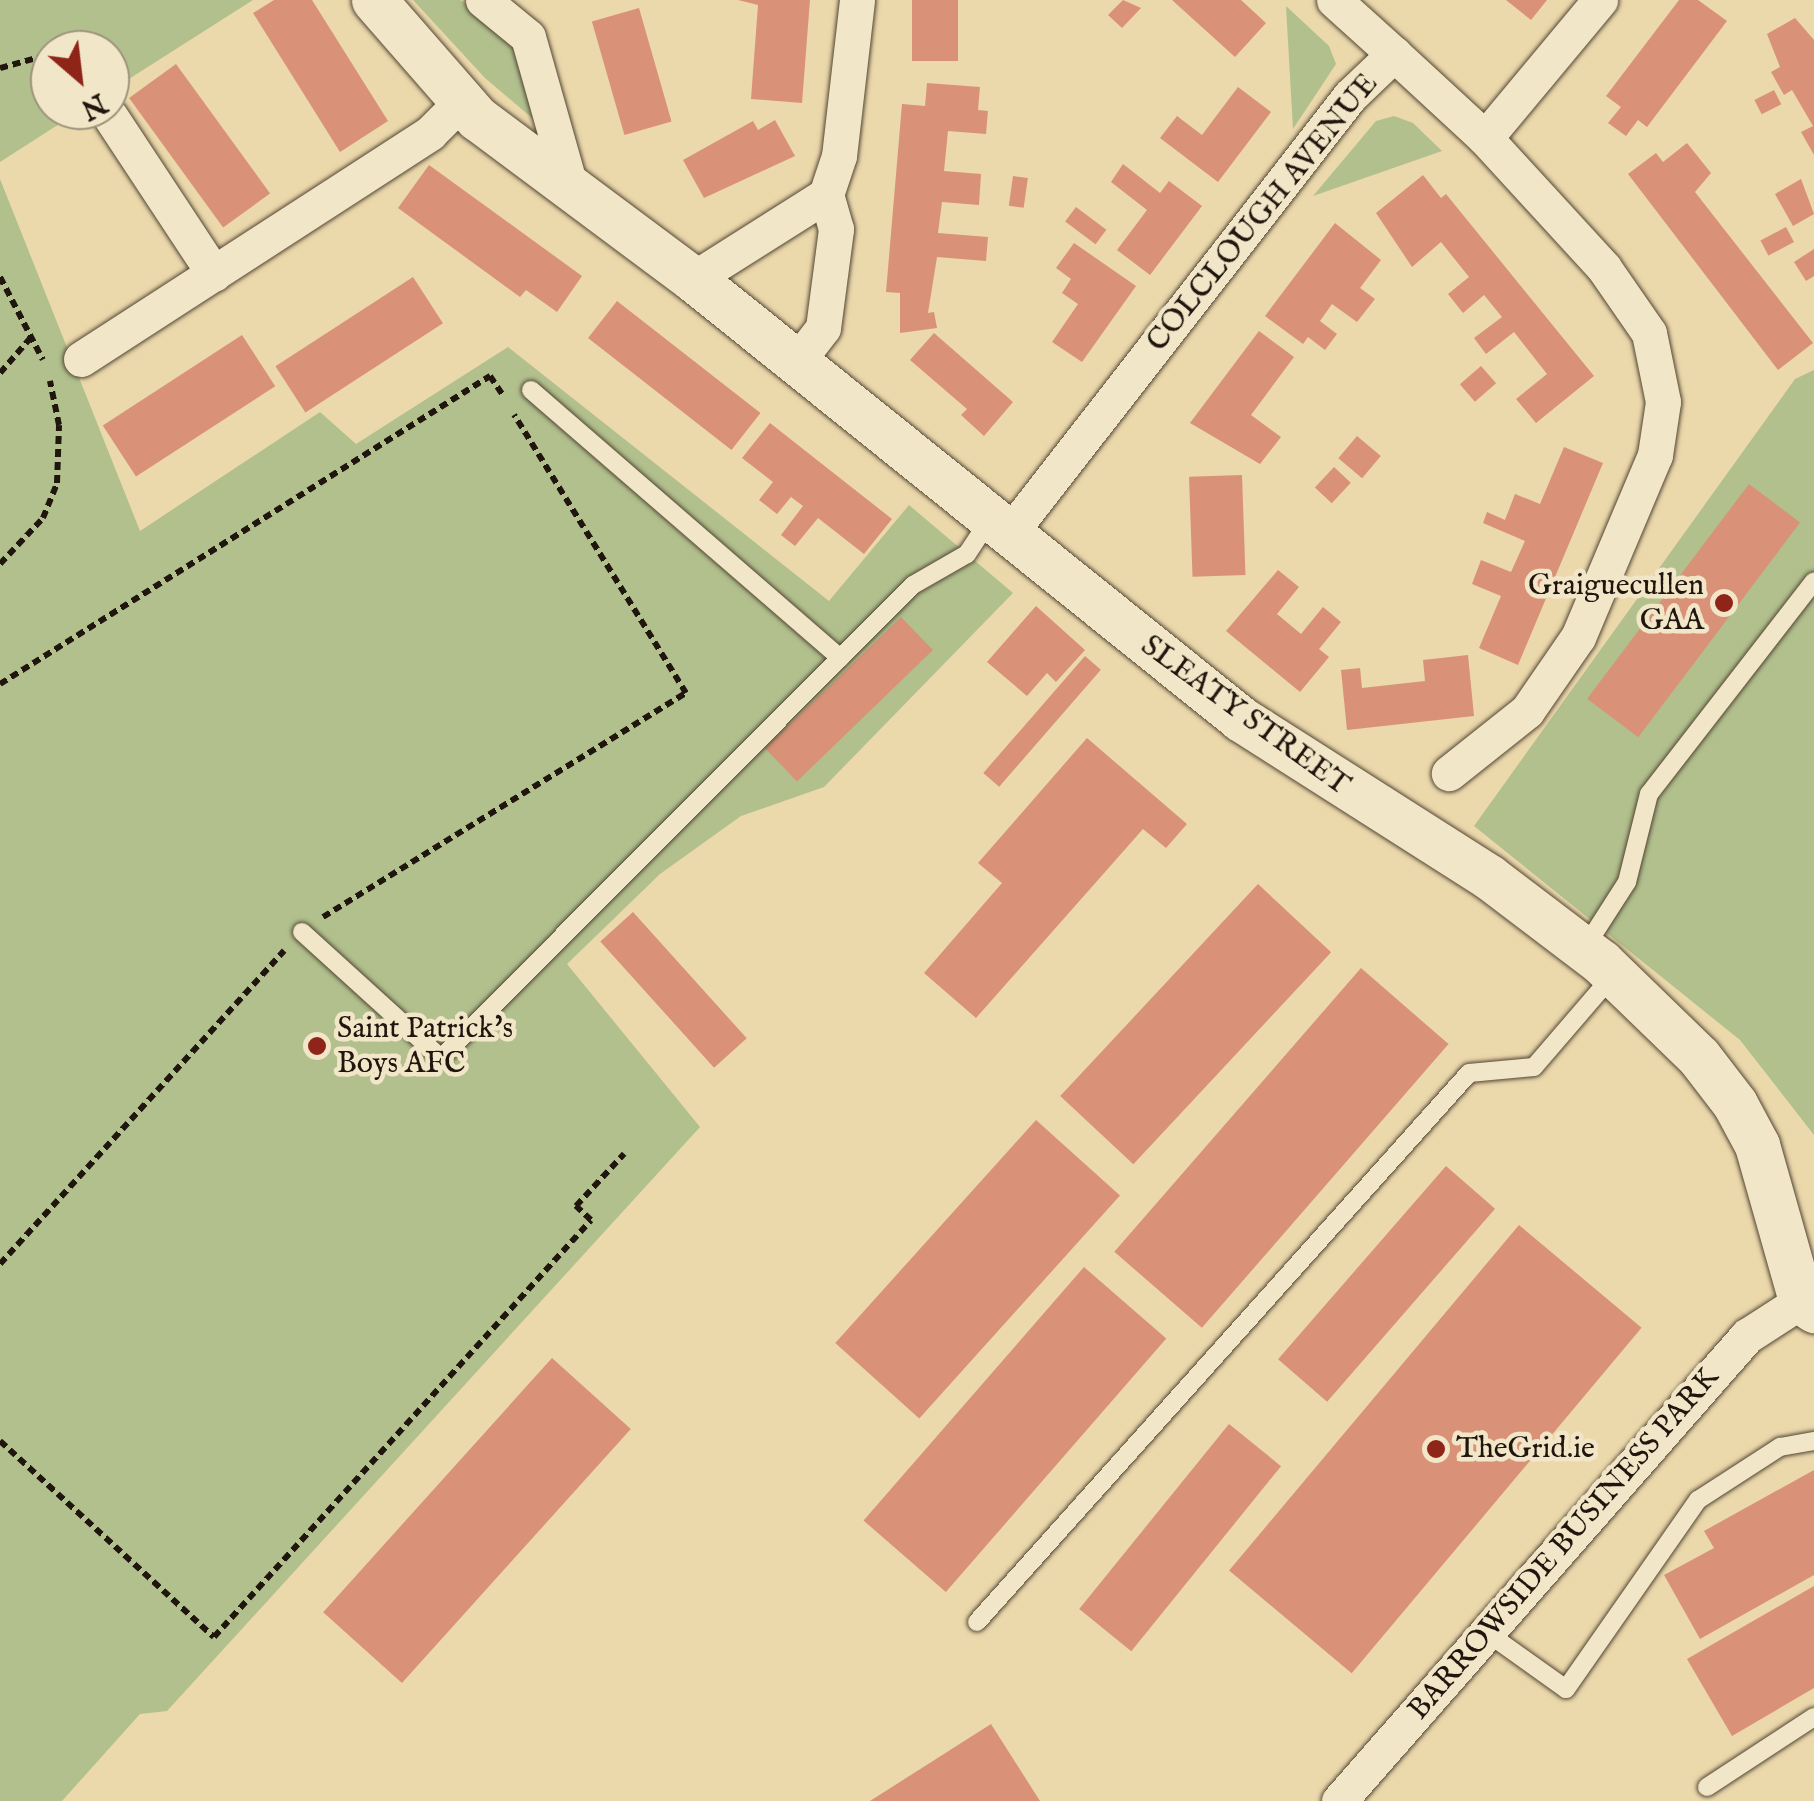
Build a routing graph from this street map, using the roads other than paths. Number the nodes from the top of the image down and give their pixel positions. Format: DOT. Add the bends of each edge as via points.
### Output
graph roads {
  1 [pos="374,0"];
  2 [pos="482,0"];
  3 [pos="857,0"];
  4 [pos="1334,0"];
  5 [pos="1600,0"];
  6 [pos="1394,54"];
  7 [pos="462,101"];
  8 [pos="119,130"];
  9 [pos="1485,138"];
  10 [pos="572,192"];
  11 [pos="826,195"];
  12 [pos="214,274"];
  13 [pos="693,279"];
  14 [pos="81,358"];
  15 [pos="796,363"];
  16 [pos="531,390"];
  17 [pos="999,526"];
  18 [pos="1814,581"];
  19 [pos="840,658"];
  20 [pos="1449,773"];
  21 [pos="302,932"];
  22 [pos="1599,961"];
  23 [pos="1807,1305"];
  24 [pos="1814,1442"];
  25 [pos="977,1622"];
  26 [pos="1486,1632"];
  27 [pos="1814,1717"];
  28 [pos="1707,1787"];
  29 [pos="1339,1801"];
  1 -- 7 [label="street, SLEATY STREET"];
  2 -- 10 [label="street" via="528,36"];
  3 -- 11 [label="street" via="839,156"];
  4 -- 6 [label="street"];
  5 -- 9 [label="street"];
  6 -- 9 [label="street, COLCLOUGH AVENUE"];
  6 -- 17 [label="street, COLCLOUGH AVENUE" via="1350,96"];
  7 -- 10 [label="street, SLEATY STREET"];
  7 -- 12 [label="street" via="430,133"];
  8 -- 12 [label="street"];
  9 -- 20 [label="street, COLCLOUGH AVENUE" via="1604,268 1649,333 1663,402 1655,455 1578,636 1527,710"];
  10 -- 13 [label="street, SLEATY STREET"];
  11 -- 13 [label="street"];
  11 -- 15 [label="street" via="836,228 823,328"];
  12 -- 14 [label="street"];
  13 -- 15 [label="street, SLEATY STREET"];
  15 -- 17 [label="street, SLEATY STREET"];
  16 -- 19 [label="lane"];
  17 -- 19 [label="lane" via="913,585"];
  17 -- 22 [label="street, SLEATY STREET" via="1241,718 1489,877"];
  18 -- 22 [label="lane" via="1650,794"];
  19 -- 21 [label="lane" via="441,1058"];
  22 -- 23 [label="street, SLEATY STREET" via="1699,1057 1735,1104 1757,1145"];
  22 -- 25 [label="lane" via="1534,1067 1469,1073"];
  23 -- 26 [label="street, BARROWSIDE BUSINESS PARK" via="1747,1336"];
  24 -- 26 [label="lane" via="1780,1446 1698,1500 1566,1689"];
  26 -- 29 [label="street, BARROWSIDE BUSINESS PARK"];
  27 -- 28 [label="lane"];
}
